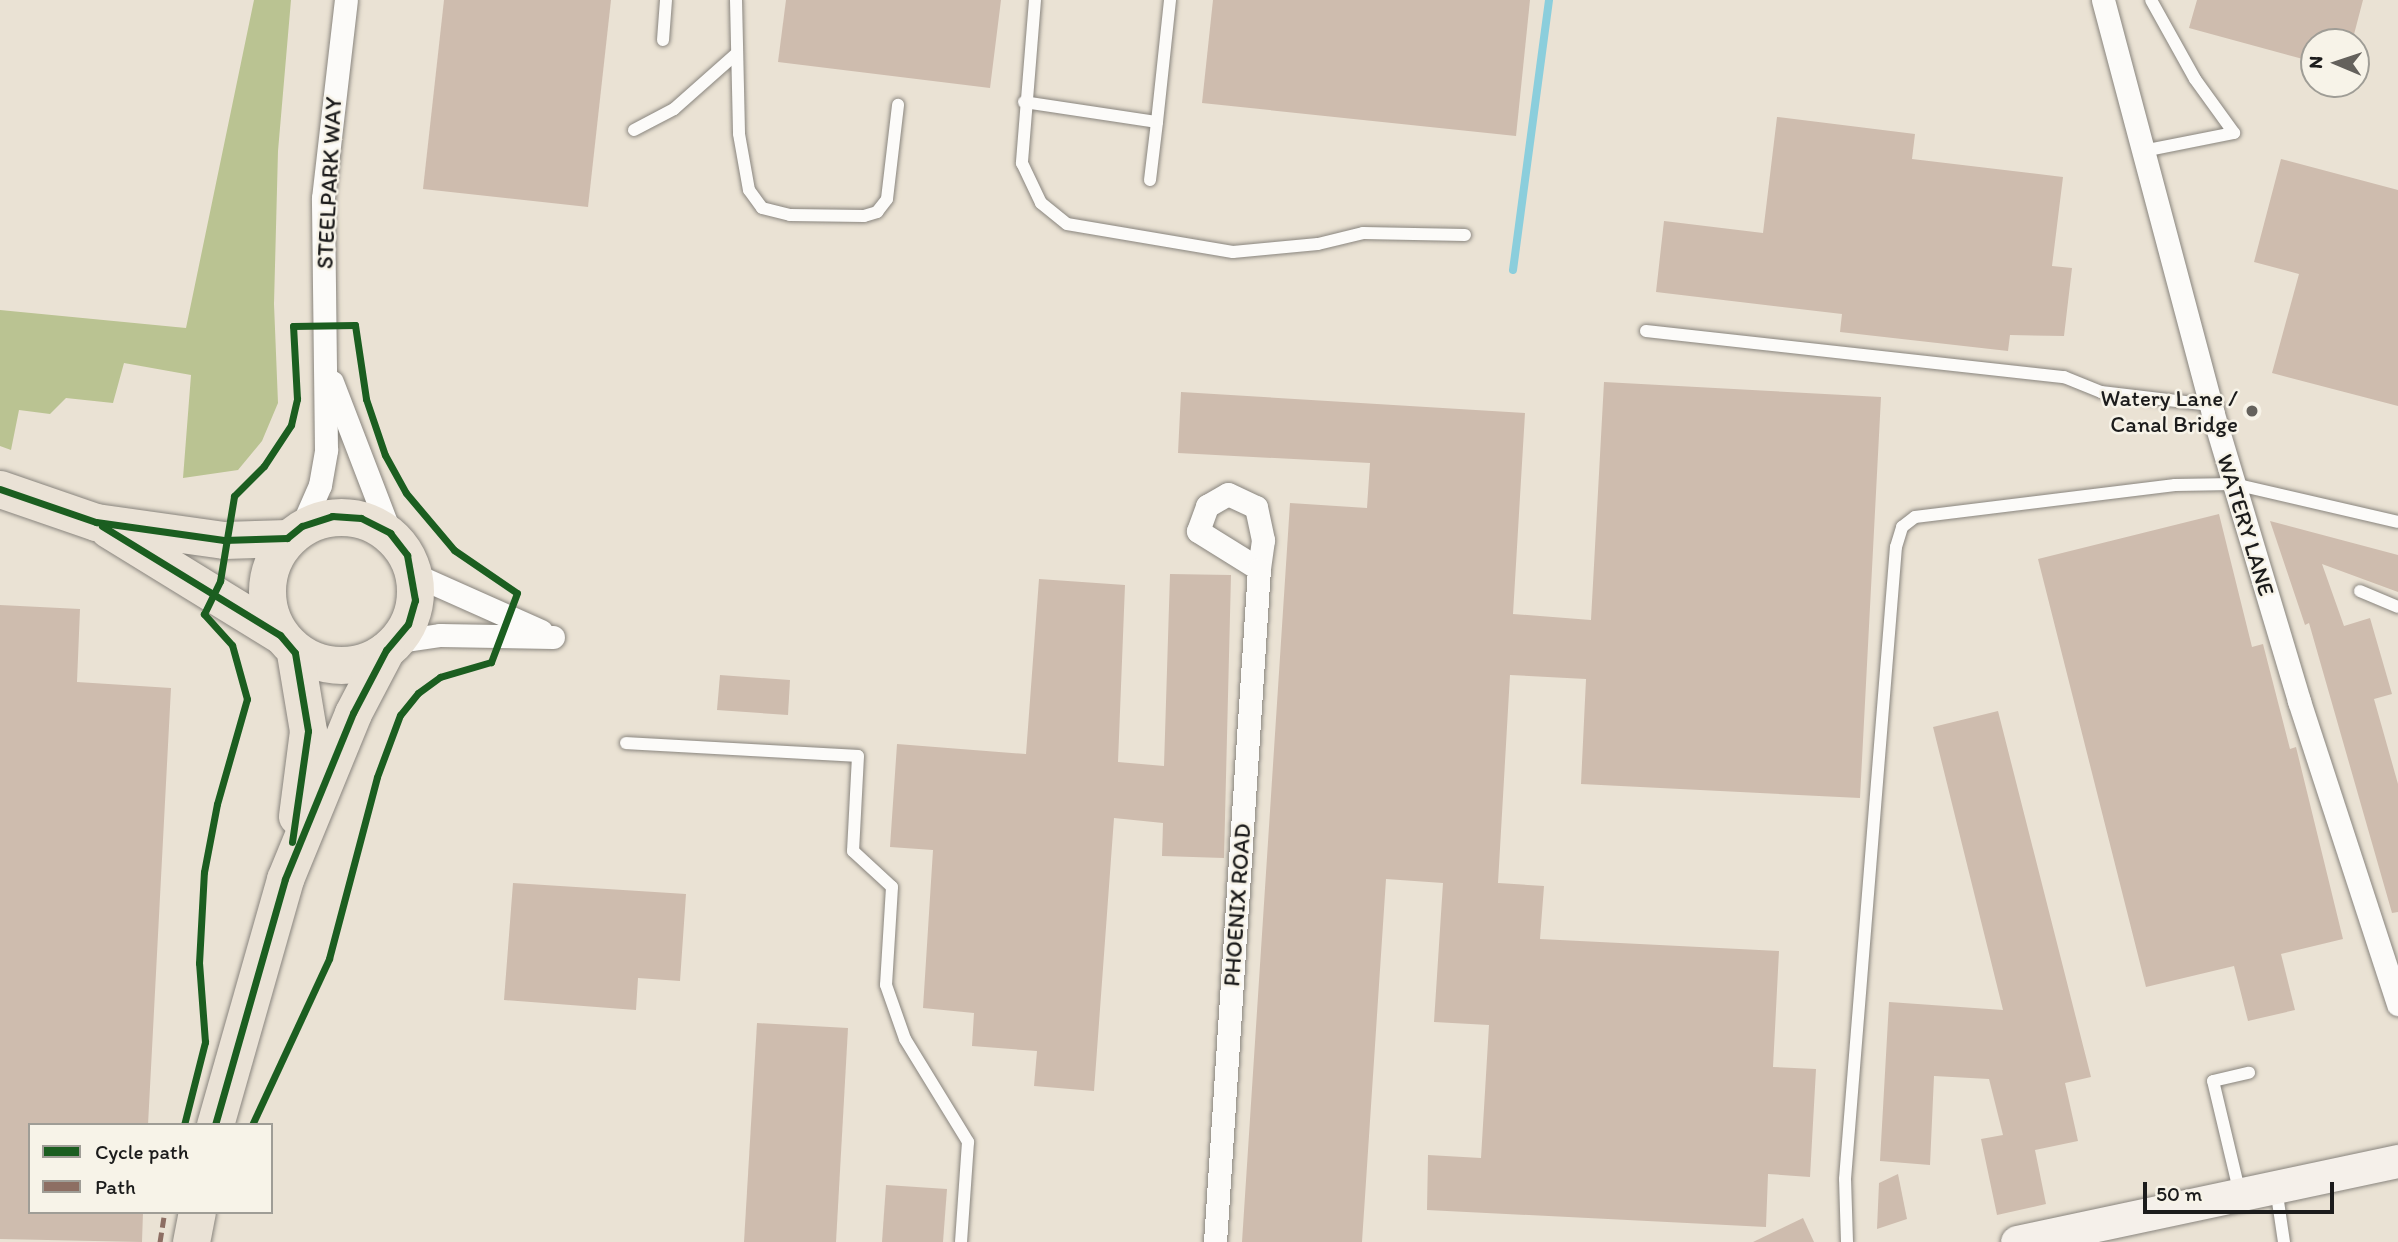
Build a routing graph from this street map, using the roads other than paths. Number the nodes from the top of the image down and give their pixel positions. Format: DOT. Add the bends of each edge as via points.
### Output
graph roads {
  1 [pos="346,0"];
  2 [pos="666,0"];
  3 [pos="736,0"];
  4 [pos="1035,0"];
  5 [pos="1170,0"];
  6 [pos="2104,0"];
  7 [pos="2151,0"];
  8 [pos="663,40"];
  9 [pos="736,54"];
  10 [pos="1024,102"];
  11 [pos="898,105"];
  12 [pos="1157,122"];
  13 [pos="634,130"];
  14 [pos="2143,151"];
  15 [pos="1150,180"];
  16 [pos="1465,235"];
  17 [pos="1646,331"];
  18 [pos="327,366"];
  19 [pos="2210,405"];
  20 [pos="2234,484"];
  21 [pos="0,489"];
  22 [pos="96,522"];
  23 [pos="2398,522"];
  24 [pos="295,532"];
  25 [pos="390,533"];
  26 [pos="1259,569"];
  27 [pos="413,574"];
  28 [pos="2360,591"];
  29 [pos="2398,607"];
  30 [pos="288,644"];
  31 [pos="389,646"];
  32 [pos="626,743"];
  33 [pos="285,879"];
  34 [pos="2398,1004"];
  35 [pos="2249,1073"];
  36 [pos="216,1123"];
  37 [pos="2398,1161"];
  38 [pos="2276,1188"];
  39 [pos="2240,1195"];
  40 [pos="197,1214"];
  41 [pos="191,1242"];
  42 [pos="961,1242"];
  43 [pos="1214,1242"];
  44 [pos="1847,1242"];
  45 [pos="2017,1242"];
  46 [pos="2284,1242"];
  1 -- 18 [label="street, STEELPARK WAY" via="323,198"];
  2 -- 8 [label="lane"];
  3 -- 9 [label="lane"];
  4 -- 10 [label="lane"];
  5 -- 12 [label="lane"];
  6 -- 14 [label="street, WATERY LANE"];
  7 -- 14 [label="lane" via="2195,79 2234,133"];
  9 -- 11 [label="lane" via="743,162 749,190 762,208 790,215 864,216 877,212 887,199"];
  9 -- 13 [label="lane" via="674,109"];
  10 -- 12 [label="lane"];
  10 -- 16 [label="lane" via="1021,141 1030,185 1041,203 1067,224 1233,252 1318,244 1363,233"];
  12 -- 15 [label="lane"];
  14 -- 19 [label="street, WATERY LANE"];
  17 -- 19 [label="lane" via="2064,377 2101,392"];
  18 -- 24 [label="street, STEELPARK WAY" via="326,450 320,485"];
  18 -- 25 [label="street, STEELPARK WAY"];
  19 -- 20 [label="street, WATERY LANE"];
  20 -- 23 [label="lane"];
  20 -- 34 [label="street, WATERY LANE"];
  20 -- 44 [label="lane" via="2175,485 1915,517 1902,527 1896,547 1845,1179"];
  21 -- 22 [label="main road"];
  22 -- 24 [label="main road" via="225,540"];
  22 -- 30 [label="main road"];
  24 -- 25 [label="main road" via="332,516 361,518"];
  24 -- 30 [label="main road" via="275,556 269,582 270,613"];
  25 -- 27 [label="main road" via="407,555"];
  26 -- 43 [label="street, PHOENIX ROAD"];
  27 -- 31 [label="main road" via="415,600 408,624"];
  27 -- 31 [label="street" via="553,637 440,635"];
  28 -- 29 [label="lane"];
  30 -- 31 [label="main road" via="322,666 358,666"];
  30 -- 33 [label="main road" via="307,731"];
  31 -- 33 [label="main road" via="353,713"];
  32 -- 42 [label="lane" via="858,756 853,851 892,887 886,985 905,1039 968,1142"];
  33 -- 36 [label="main road"];
  35 -- 39 [label="lane" via="2213,1081"];
  37 -- 38 [label="street"];
  38 -- 39 [label="street"];
  38 -- 46 [label="lane"];
  39 -- 45 [label="street"];
  40 -- 41 [label="main road"];
}
